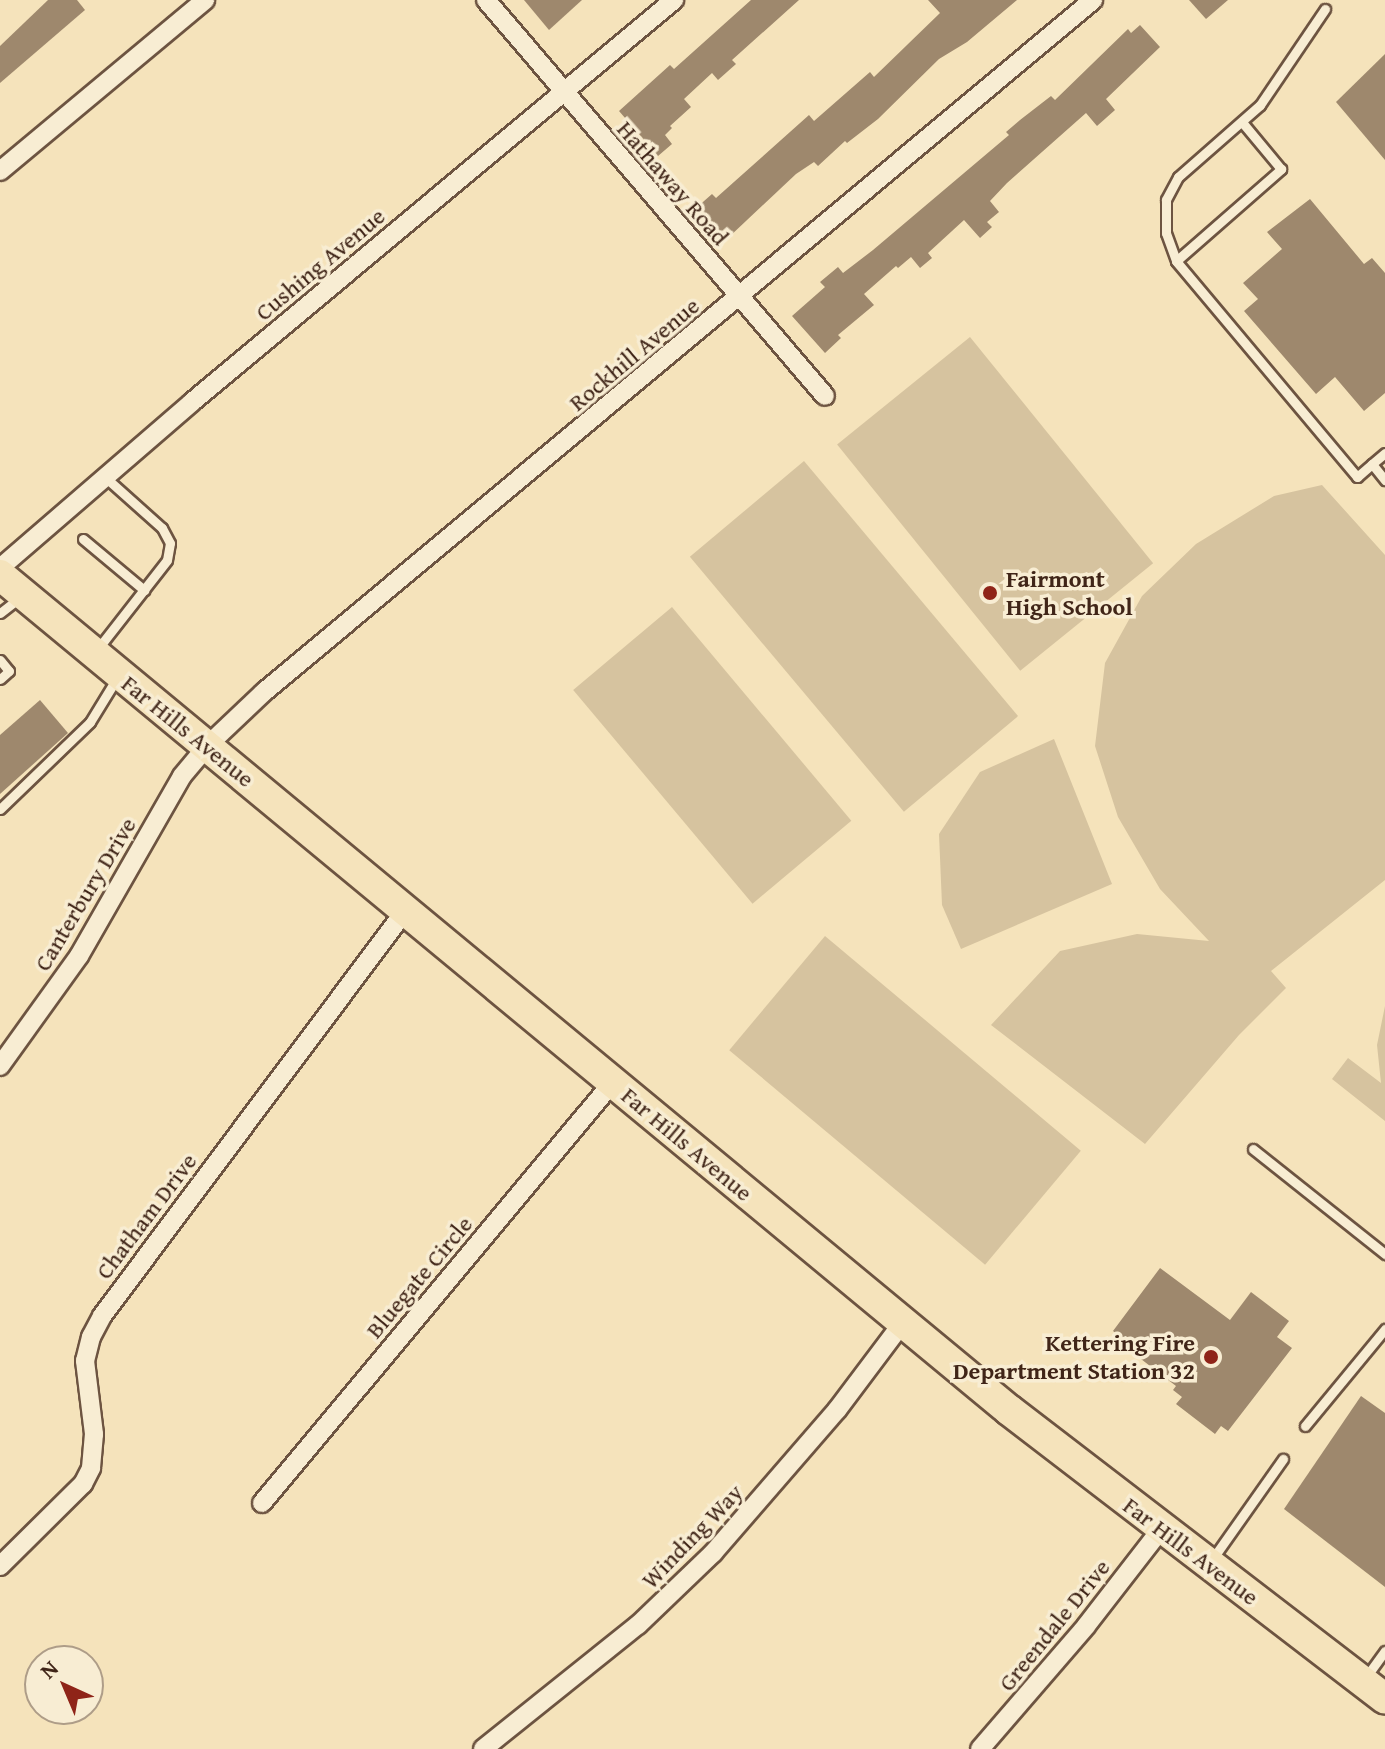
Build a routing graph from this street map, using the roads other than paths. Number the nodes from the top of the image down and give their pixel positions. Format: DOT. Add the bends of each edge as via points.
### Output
graph roads {
  1 [pos="205,0"];
  2 [pos="486,0"];
  3 [pos="674,0"];
  4 [pos="1093,0"];
  5 [pos="1325,9"];
  6 [pos="564,92"];
  7 [pos="1242,122"];
  8 [pos="0,171"];
  9 [pos="1176,261"];
  10 [pos="738,297"];
  11 [pos="825,396"];
  12 [pos="1385,453"];
  13 [pos="1372,464"];
  14 [pos="104,477"];
  15 [pos="1385,480"];
  16 [pos="83,539"];
  17 [pos="0,568"];
  18 [pos="144,590"];
  19 [pos="8,594"];
  20 [pos="94,653"];
  21 [pos="0,660"];
  22 [pos="119,674"];
  23 [pos="0,679"];
  24 [pos="207,746"];
  25 [pos="0,809"];
  26 [pos="405,911"];
  27 [pos="0,1066"];
  28 [pos="613,1082"];
  29 [pos="1253,1149"];
  30 [pos="1385,1254"];
  31 [pos="903,1322"];
  32 [pos="1385,1329"];
  33 [pos="1305,1426"];
  34 [pos="1283,1459"];
  35 [pos="262,1503"];
  36 [pos="1162,1528"];
  37 [pos="1209,1564"];
  38 [pos="0,1566"];
  39 [pos="1385,1651"];
  40 [pos="1379,1693"];
  41 [pos="483,1749"];
  42 [pos="980,1749"];
  1 -- 8 [label="street"];
  2 -- 6 [label="street, Hathaway Road"];
  3 -- 6 [label="street, Cushing Avenue"];
  4 -- 10 [label="street, Rockhill Avenue"];
  5 -- 7 [label="lane" via="1260,105"];
  6 -- 10 [label="street, Hathaway Road"];
  6 -- 14 [label="street, Cushing Avenue"];
  7 -- 9 [label="lane" via="1178,177 1166,200 1166,233"];
  7 -- 9 [label="lane" via="1281,169"];
  9 -- 13 [label="lane" via="1357,477"];
  10 -- 11 [label="street, Hathaway Road"];
  10 -- 24 [label="street, Rockhill Avenue" via="264,692"];
  12 -- 13 [label="lane"];
  13 -- 15 [label="lane"];
  14 -- 17 [label="street, Cushing Avenue"];
  14 -- 18 [label="lane" via="162,528 170,543 167,560"];
  16 -- 18 [label="lane"];
  18 -- 20 [label="lane"];
  19 -- 20 [label="main road, Far Hills Avenue"];
  20 -- 22 [label="main road, Far Hills Avenue"];
  21 -- 23 [label="lane" via="9,671"];
  22 -- 24 [label="main road, Far Hills Avenue"];
  22 -- 25 [label="lane" via="90,722"];
  24 -- 26 [label="main road, Far Hills Avenue"];
  24 -- 27 [label="street, Canterbury Drive" via="182,776 79,956"];
  26 -- 28 [label="main road, Far Hills Avenue"];
  26 -- 38 [label="street, Chatham Drive" via="102,1316 85,1361 94,1434 91,1468 83,1484"];
  28 -- 31 [label="main road, Far Hills Avenue"];
  28 -- 35 [label="street, Bluegate Circle"];
  29 -- 30 [label="lane"];
  31 -- 36 [label="main road, Far Hills Avenue"];
  31 -- 41 [label="street, Winding Way" via="788,1470 713,1553 627,1634"];
  32 -- 33 [label="lane"];
  34 -- 37 [label="lane"];
  36 -- 37 [label="main road, Far Hills Avenue"];
  36 -- 42 [label="street, Greendale Drive"];
  37 -- 40 [label="main road, Far Hills Avenue"];
  39 -- 40 [label="lane"];
}
